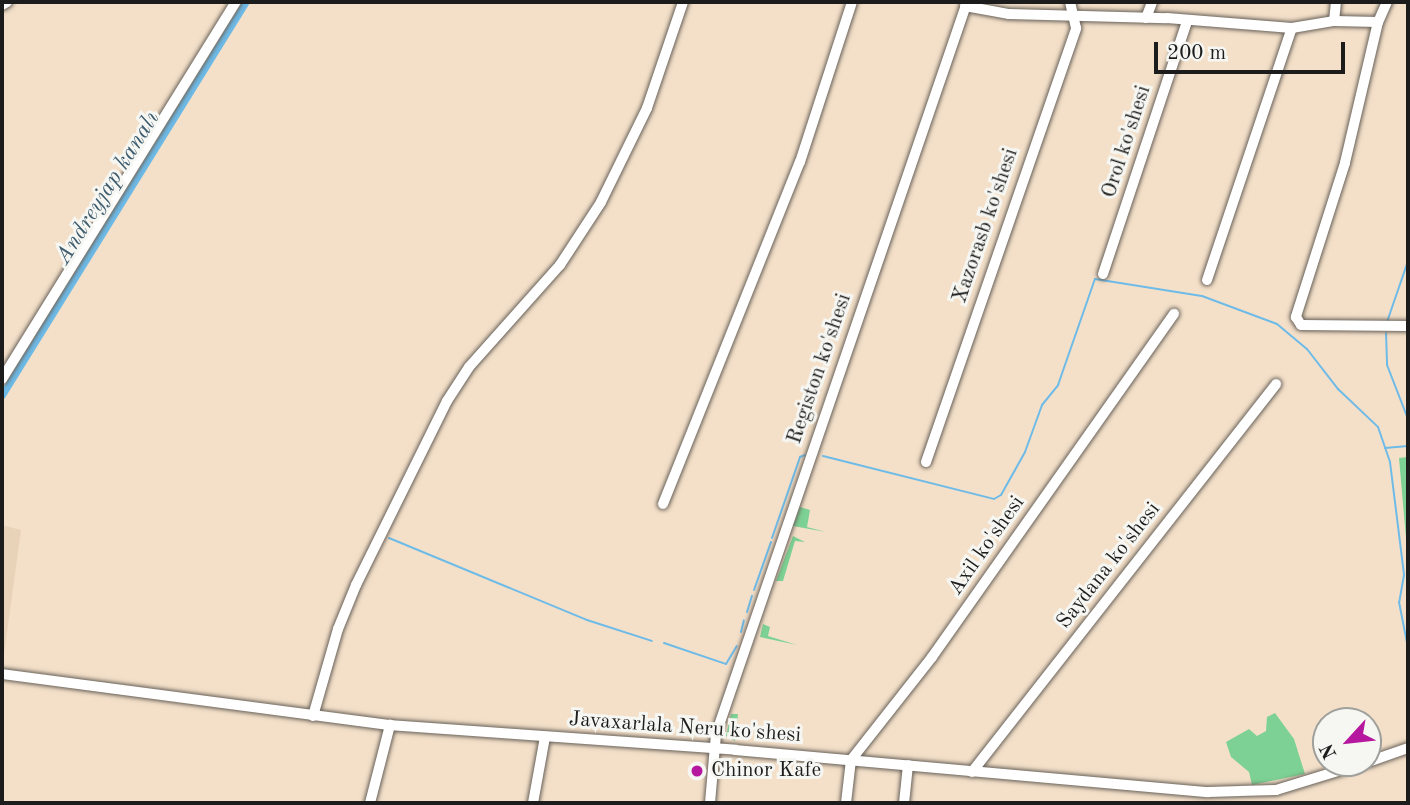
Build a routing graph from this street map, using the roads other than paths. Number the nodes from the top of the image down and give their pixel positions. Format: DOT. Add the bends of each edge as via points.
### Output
graph roads {
  1 [pos="8,2"];
  2 [pos="236,2"];
  3 [pos="682,2"];
  4 [pos="852,2"];
  5 [pos="1070,2"];
  6 [pos="1152,2"];
  7 [pos="1336,2"];
  8 [pos="1387,2"];
  9 [pos="966,4"];
  10 [pos="2,5"];
  11 [pos="1073,18"];
  12 [pos="1146,18"];
  13 [pos="1187,21"];
  14 [pos="1334,21"];
  15 [pos="1378,22"];
  16 [pos="1292,28"];
  17 [pos="1103,274"];
  18 [pos="1207,280"];
  19 [pos="1174,314"];
  20 [pos="1408,326"];
  21 [pos="2,379"];
  22 [pos="1276,384"];
  23 [pos="926,462"];
  24 [pos="663,504"];
  25 [pos="2,674"];
  26 [pos="313,716"];
  27 [pos="390,725"];
  28 [pos="545,737"];
  29 [pos="1408,748"];
  30 [pos="715,749"];
  31 [pos="1382,757"];
  32 [pos="851,760"];
  33 [pos="908,765"];
  34 [pos="972,772"];
  35 [pos="1318,777"];
  36 [pos="1208,792"];
  37 [pos="370,803"];
  38 [pos="533,803"];
  39 [pos="710,803"];
  40 [pos="846,803"];
  41 [pos="904,803"];
  42 [pos="1211,803"];
  1 -- 10 [label="street"];
  2 -- 21 [label="street"];
  3 -- 26 [label="street" via="647,108 601,202 560,265 469,367 447,401 356,585"];
  4 -- 24 [label="street" via="800,162"];
  5 -- 11 [label="street, Xazorasb ko'shesi"];
  6 -- 12 [label="street"];
  7 -- 14 [label="street"];
  8 -- 15 [label="street"];
  9 -- 11 [label="street"];
  9 -- 30 [label="street, Registon ko'shesi" via="764,591"];
  11 -- 12 [label="street"];
  11 -- 23 [label="street, Xazorasb ko'shesi" via="1076,28"];
  12 -- 13 [label="street"];
  13 -- 16 [label="street"];
  13 -- 17 [label="street, Orol ko'shesi"];
  14 -- 15 [label="street"];
  14 -- 16 [label="street"];
  15 -- 20 [label="street" via="1351,139 1296,317 1301,325"];
  16 -- 18 [label="street"];
  19 -- 32 [label="street, Axil ko'shesi" via="932,657"];
  22 -- 34 [label="street, Saydana ko'shesi"];
  25 -- 26 [label="street, Javaxarlala Neru ko'shesi"];
  26 -- 27 [label="street, Javaxarlala Neru ko'shesi"];
  27 -- 28 [label="street, Javaxarlala Neru ko'shesi"];
  27 -- 37 [label="street"];
  28 -- 30 [label="street, Javaxarlala Neru ko'shesi"];
  28 -- 38 [label="street"];
  29 -- 31 [label="street, Javaxarlala Neru ko'shesi"];
  30 -- 32 [label="street, Javaxarlala Neru ko'shesi"];
  30 -- 39 [label="street, Registon ko'shesi"];
  32 -- 33 [label="street, Javaxarlala Neru ko'shesi"];
  32 -- 40 [label="street"];
  33 -- 34 [label="street, Javaxarlala Neru ko'shesi"];
  33 -- 41 [label="street"];
  34 -- 36 [label="street, Javaxarlala Neru ko'shesi"];
  35 -- 36 [label="street, Javaxarlala Neru ko'shesi" via="1276,790"];
  36 -- 42 [label="street"];
}
